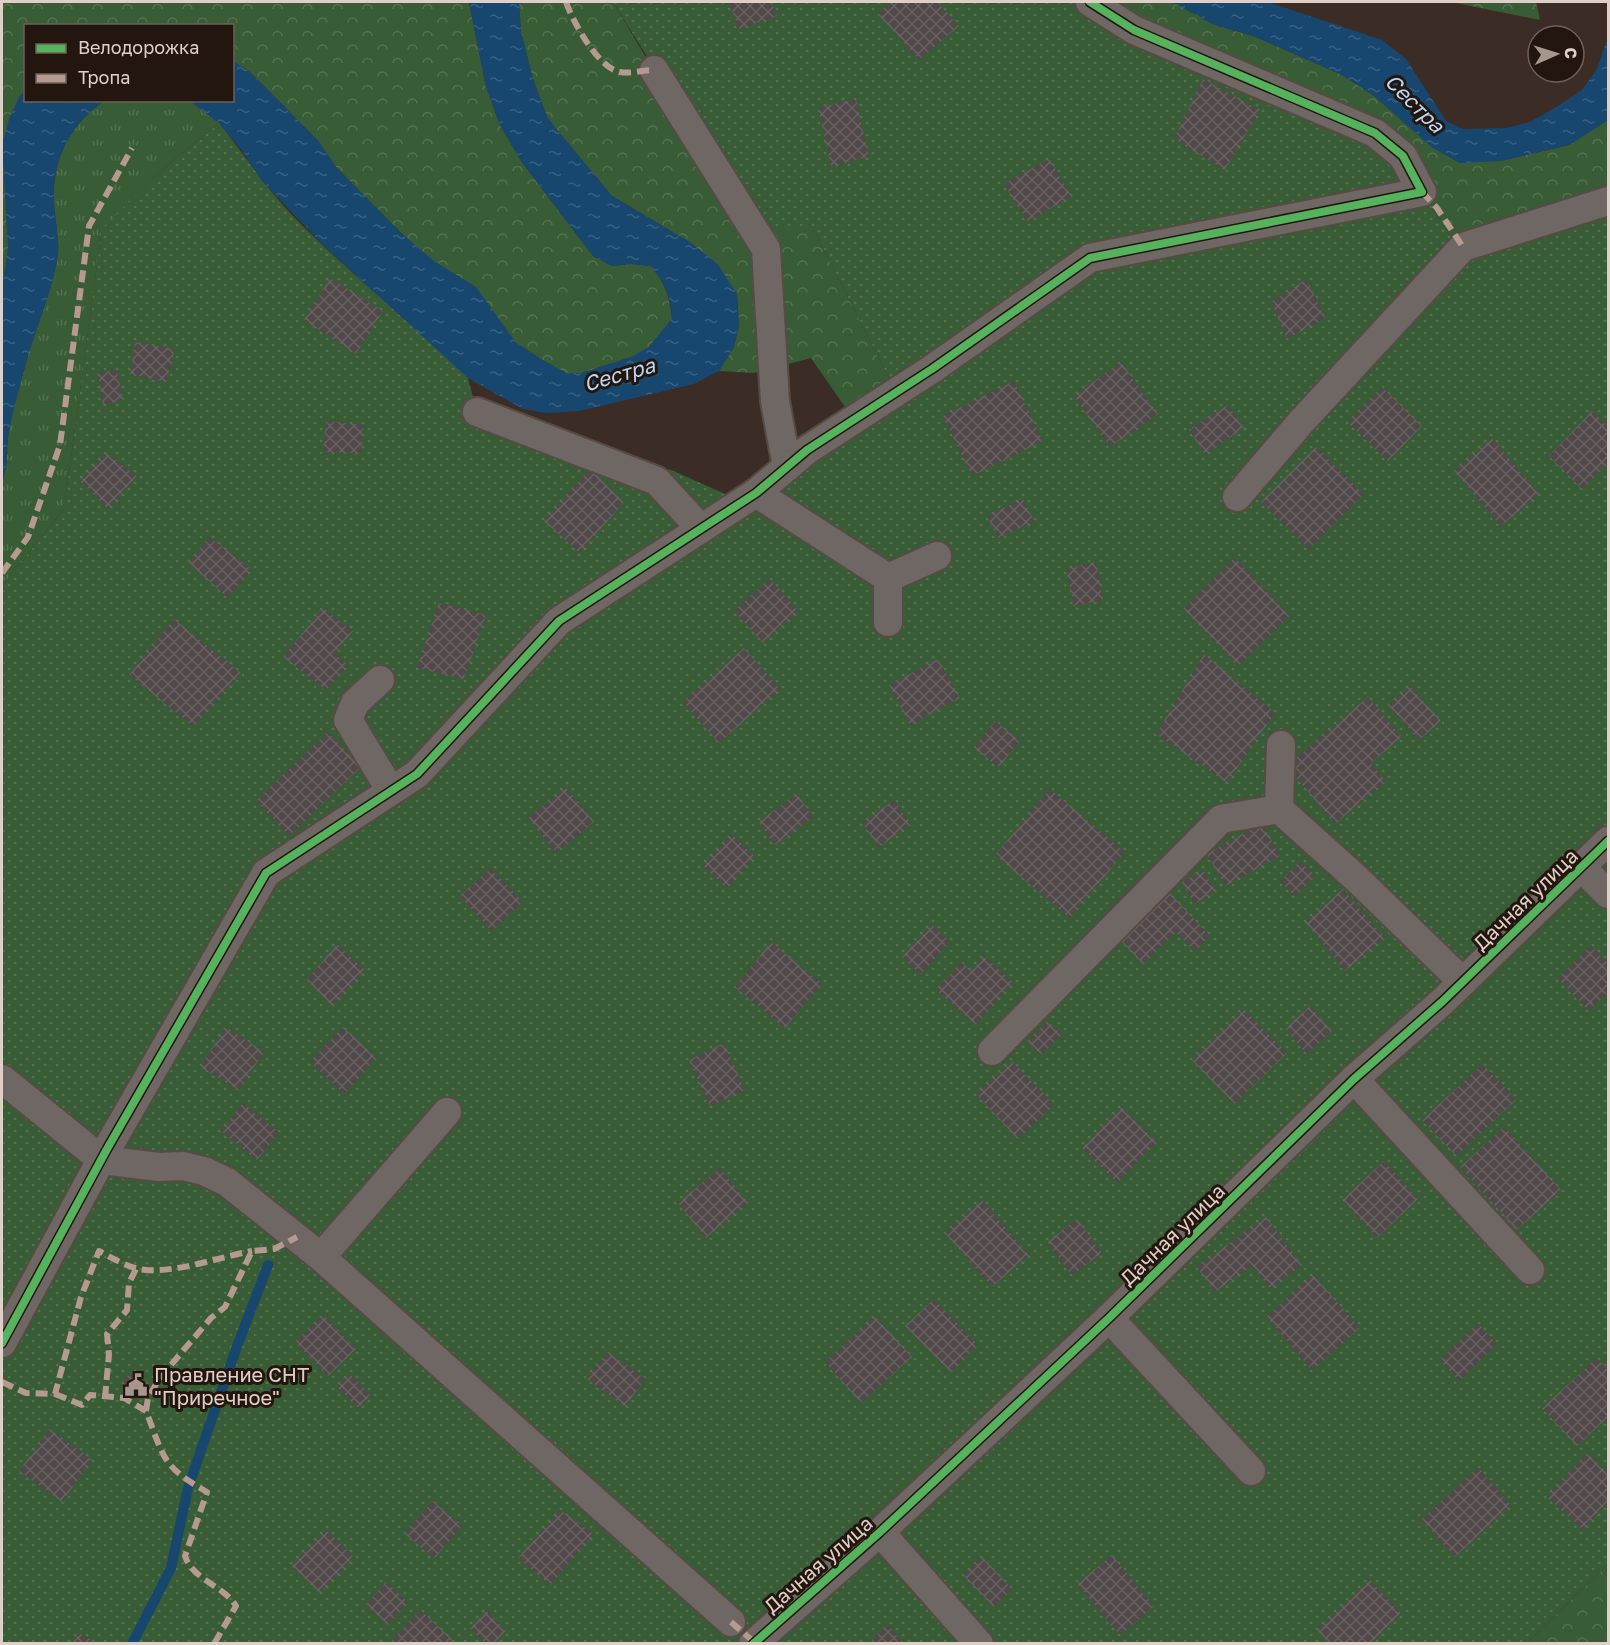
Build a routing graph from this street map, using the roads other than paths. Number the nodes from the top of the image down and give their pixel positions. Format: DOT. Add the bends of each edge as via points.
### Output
graph roads {
  1 [pos="1090,2"];
  2 [pos="654,70"];
  3 [pos="1608,201"];
  4 [pos="477,412"];
  5 [pos="787,467"];
  6 [pos="756,493"];
  7 [pos="1237,497"];
  8 [pos="701,529"];
  9 [pos="937,556"];
  10 [pos="888,578"];
  11 [pos="888,622"];
  12 [pos="380,680"];
  13 [pos="1281,745"];
  14 [pos="391,791"];
  15 [pos="1279,809"];
  16 [pos="1608,840"];
  17 [pos="1581,867"];
  18 [pos="1608,894"];
  19 [pos="1463,982"];
  20 [pos="992,1051"];
  21 [pos="2,1079"];
  22 [pos="1354,1079"];
  23 [pos="447,1112"];
  24 [pos="102,1160"];
  25 [pos="321,1257"];
  26 [pos="1530,1270"];
  27 [pos="1109,1318"];
  28 [pos="2,1342"];
  29 [pos="1251,1471"];
  30 [pos="880,1532"];
  31 [pos="731,1622"];
  32 [pos="753,1644"];
  33 [pos="979,1644"];
  1 -- 5 [label="street" via="1134,30 1375,133 1403,156 1422,192 1090,258"];
  2 -- 5 [label="street" via="766,249 775,401"];
  3 -- 7 [label="street" via="1463,247"];
  4 -- 8 [label="street" via="657,481"];
  5 -- 6 [label="street"];
  6 -- 8 [label="street"];
  6 -- 10 [label="street"];
  8 -- 14 [label="street" via="559,621 417,774"];
  9 -- 10 [label="street"];
  10 -- 11 [label="street"];
  12 -- 14 [label="street" via="355,703 348,720"];
  13 -- 15 [label="street"];
  14 -- 24 [label="street" via="266,873"];
  15 -- 19 [label="street"];
  15 -- 20 [label="street" via="1221,819"];
  16 -- 17 [label="street, Дачная улица"];
  17 -- 18 [label="street"];
  17 -- 19 [label="street, Дачная улица"];
  19 -- 22 [label="street, Дачная улица"];
  21 -- 24 [label="street"];
  22 -- 26 [label="street"];
  22 -- 27 [label="street, Дачная улица"];
  23 -- 25 [label="street"];
  24 -- 25 [label="street" via="204,1171 227,1182"];
  24 -- 28 [label="street"];
  25 -- 31 [label="street"];
  27 -- 29 [label="street"];
  27 -- 30 [label="street, Дачная улица"];
  30 -- 32 [label="street, Дачная улица"];
  30 -- 33 [label="street"];
}
